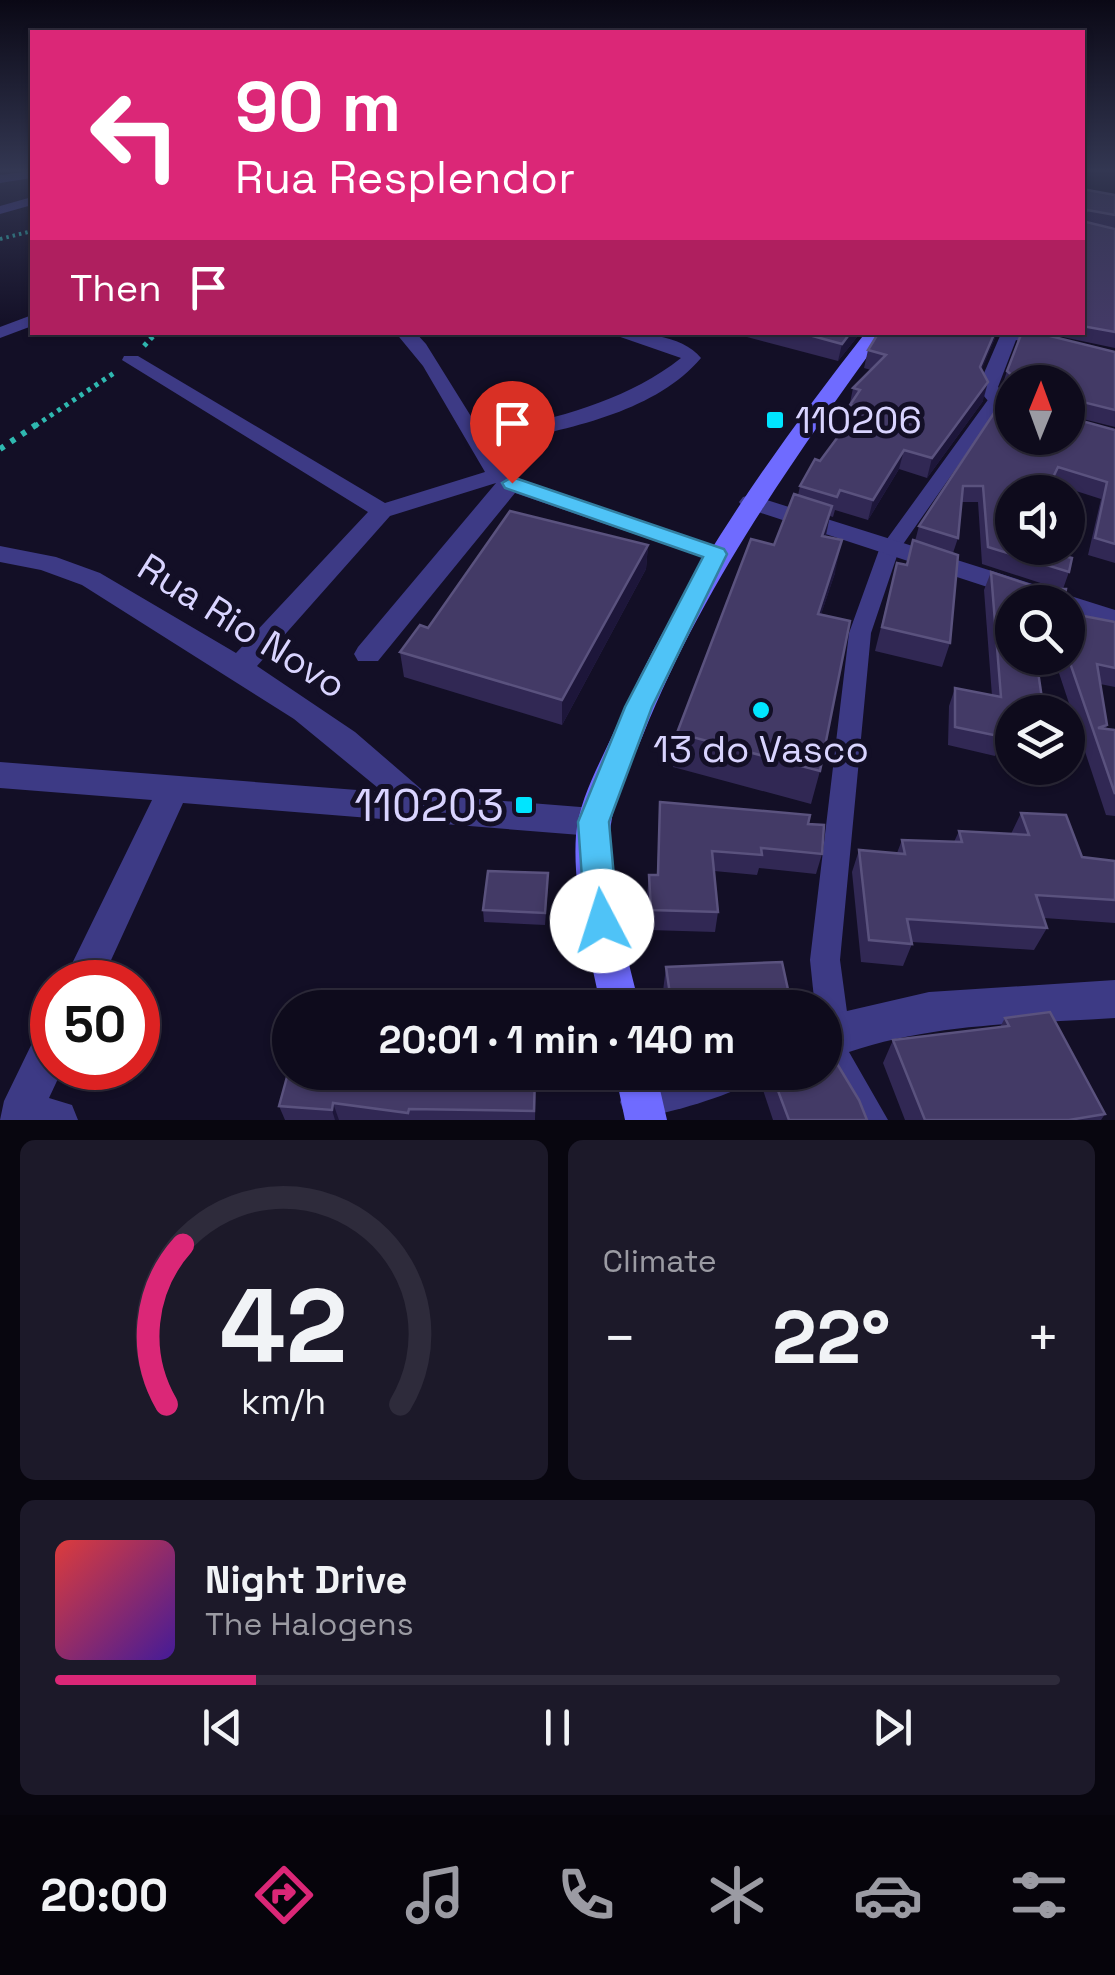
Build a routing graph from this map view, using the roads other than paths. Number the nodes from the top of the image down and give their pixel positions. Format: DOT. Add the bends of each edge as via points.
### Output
graph roads {
  1 [pos="30,321"];
  2 [pos="0,333"];
  3 [pos="407,335"];
  4 [pos="624,335"];
  5 [pos="874,335"];
  6 [pos="1006,335"];
  7 [pos="1016,335"];
  8 [pos="1115,358"];
  9 [pos="131,360"];
  10 [pos="996,365"];
  11 [pos="995,367"];
  12 [pos="995,394"];
  13 [pos="995,415"];
  14 [pos="475,442"];
  15 [pos="506,479"];
  16 [pos="751,502"];
  17 [pos="382,511"];
  18 [pos="889,550"];
  19 [pos="0,554"];
  20 [pos="716,554"];
  21 [pos="1003,585"];
  22 [pos="1085,610"];
  23 [pos="1115,619"];
  24 [pos="368,654"];
  25 [pos="238,669"];
  26 [pos="0,774"];
  27 [pos="173,789"];
  28 [pos="419,807"];
  29 [pos="594,822"];
  30 [pos="92,960"];
  31 [pos="617,990"];
  32 [pos="826,990"];
  33 [pos="1115,998"];
  34 [pos="842,1035"];
  35 [pos="842,1065"];
  36 [pos="39,1090"];
  37 [pos="669,1090"];
  38 [pos="641,1098"];
  39 [pos="31,1119"];
  40 [pos="871,1120"];
  1 -- 2 [label="street"];
  3 -- 14 [label="street" via="442,376"];
  4 -- 14 [label="street" via="691,354 689,361 645,389 566,420"];
  5 -- 16 [label="main road"];
  6 -- 10 [label="street"];
  7 -- 8 [label="street"];
  9 -- 17 [label="street"];
  11 -- 12 [label="street" via="988,387"];
  13 -- 18 [label="lane"];
  14 -- 15 [label="street"];
  15 -- 17 [label="street"];
  15 -- 20 [label="street"];
  15 -- 24 [label="street"];
  16 -- 18 [label="street"];
  16 -- 20 [label="main road"];
  17 -- 25 [label="street"];
  18 -- 21 [label="street"];
  18 -- 32 [label="lane" via="860,634"];
  19 -- 25 [label="street, Rua Rio Novo" via="91,579"];
  20 -- 29 [label="main road" via="638,707"];
  22 -- 23 [label="street"];
  25 -- 28 [label="street, Rua Rio Novo" via="334,728"];
  26 -- 27 [label="street"];
  27 -- 28 [label="street"];
  27 -- 30 [label="street"];
  28 -- 29 [label="street"];
  29 -- 31 [label="main road" via="602,921"];
  33 -- 34 [label="street" via="929,1011"];
  35 -- 40 [label="lane"];
  36 -- 39 [label="street"];
  37 -- 38 [label="street"];
}
